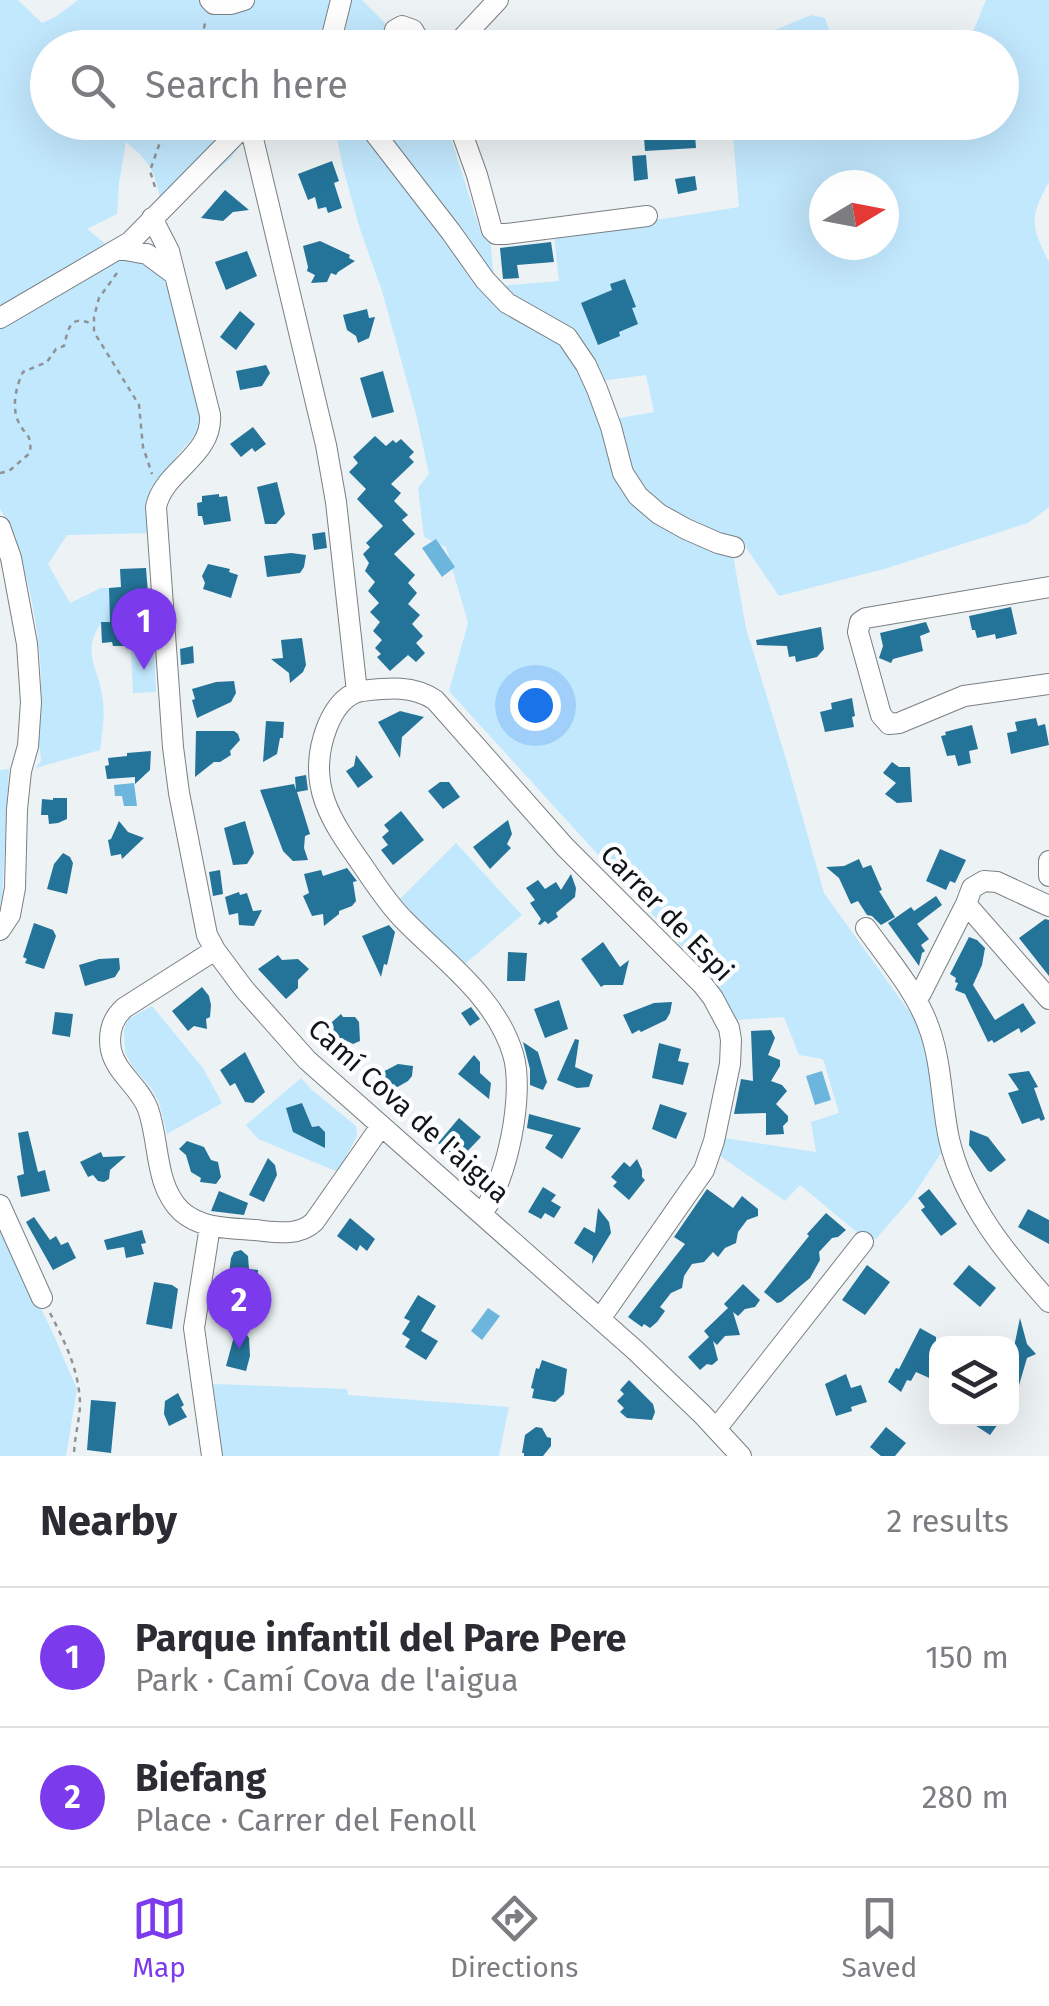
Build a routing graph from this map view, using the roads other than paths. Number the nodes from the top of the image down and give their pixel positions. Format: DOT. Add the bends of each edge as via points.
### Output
graph roads {
  1 [pos="210,0"];
  2 [pos="244,0"];
  3 [pos="341,0"];
  4 [pos="498,0"];
  5 [pos="334,30"];
  6 [pos="470,30"];
  7 [pos="230,140"];
  8 [pos="252,140"];
  9 [pos="385,140"];
  10 [pos="465,140"];
  11 [pos="647,216"];
  12 [pos="152,218"];
  13 [pos="125,249"];
  14 [pos="176,276"];
  15 [pos="0,318"];
  16 [pos="0,527"];
  17 [pos="734,547"];
  18 [pos="1049,586"];
  19 [pos="1049,684"];
  20 [pos="357,692"];
  21 [pos="1049,861"];
  22 [pos="1049,876"];
  23 [pos="966,904"];
  24 [pos="1049,906"];
  25 [pos="866,928"];
  26 [pos="0,930"];
  27 [pos="215,950"];
  28 [pos="915,998"];
  29 [pos="1049,999"];
  30 [pos="381,1126"];
  31 [pos="0,1205"];
  32 [pos="482,1213"];
  33 [pos="210,1226"];
  34 [pos="863,1242"];
  35 [pos="42,1298"];
  36 [pos="1049,1302"];
  37 [pos="600,1319"];
  38 [pos="716,1429"];
  39 [pos="212,1456"];
  40 [pos="741,1456"];
  1 -- 2 [label="street"];
  3 -- 5 [label="street"];
  4 -- 6 [label="street"];
  7 -- 12 [label="street"];
  8 -- 20 [label="street" via="326,445"];
  9 -- 17 [label="street" via="485,280 507,303 568,336 597,389 623,472 638,496 686,529"];
  10 -- 11 [label="street" via="496,234"];
  12 -- 13 [label="street"];
  12 -- 14 [label="street"];
  13 -- 14 [label="street" via="158,260"];
  13 -- 15 [label="street"];
  14 -- 27 [label="street, Camí Cova de l'aigua" via="211,424 160,494 157,518 172,747 204,924"];
  16 -- 26 [label="street" via="27,644 31,702 15,888"];
  18 -- 19 [label="street" via="862,620 858,626 888,724 964,696"];
  20 -- 32 [label="street" via="336,710 324,738 319,785 326,809 394,910 492,1008 514,1057 518,1104 493,1196"];
  20 -- 37 [label="street, Carrer de Espi" via="412,689 435,700 725,1016 730,1064 704,1170"];
  21 -- 22 [label="street"];
  23 -- 24 [label="street" via="977,883 990,880"];
  23 -- 28 [label="street"];
  23 -- 29 [label="street"];
  25 -- 28 [label="street"];
  27 -- 30 [label="street, Camí Cova de l'aigua" via="307,1060"];
  27 -- 33 [label="street" via="124,1008 110,1035 113,1056 149,1112 168,1194 190,1218"];
  28 -- 36 [label="street" via="932,1036 958,1170 989,1230"];
  30 -- 32 [label="street, Camí Cova de l'aigua"];
  30 -- 33 [label="street" via="308,1228"];
  31 -- 35 [label="street"];
  32 -- 37 [label="street, Camí Cova de l'aigua"];
  33 -- 39 [label="street" via="194,1328"];
  34 -- 38 [label="street"];
  37 -- 38 [label="street, Camí Cova de l'aigua"];
  38 -- 40 [label="street, Camí Cova de l'aigua"];
}
